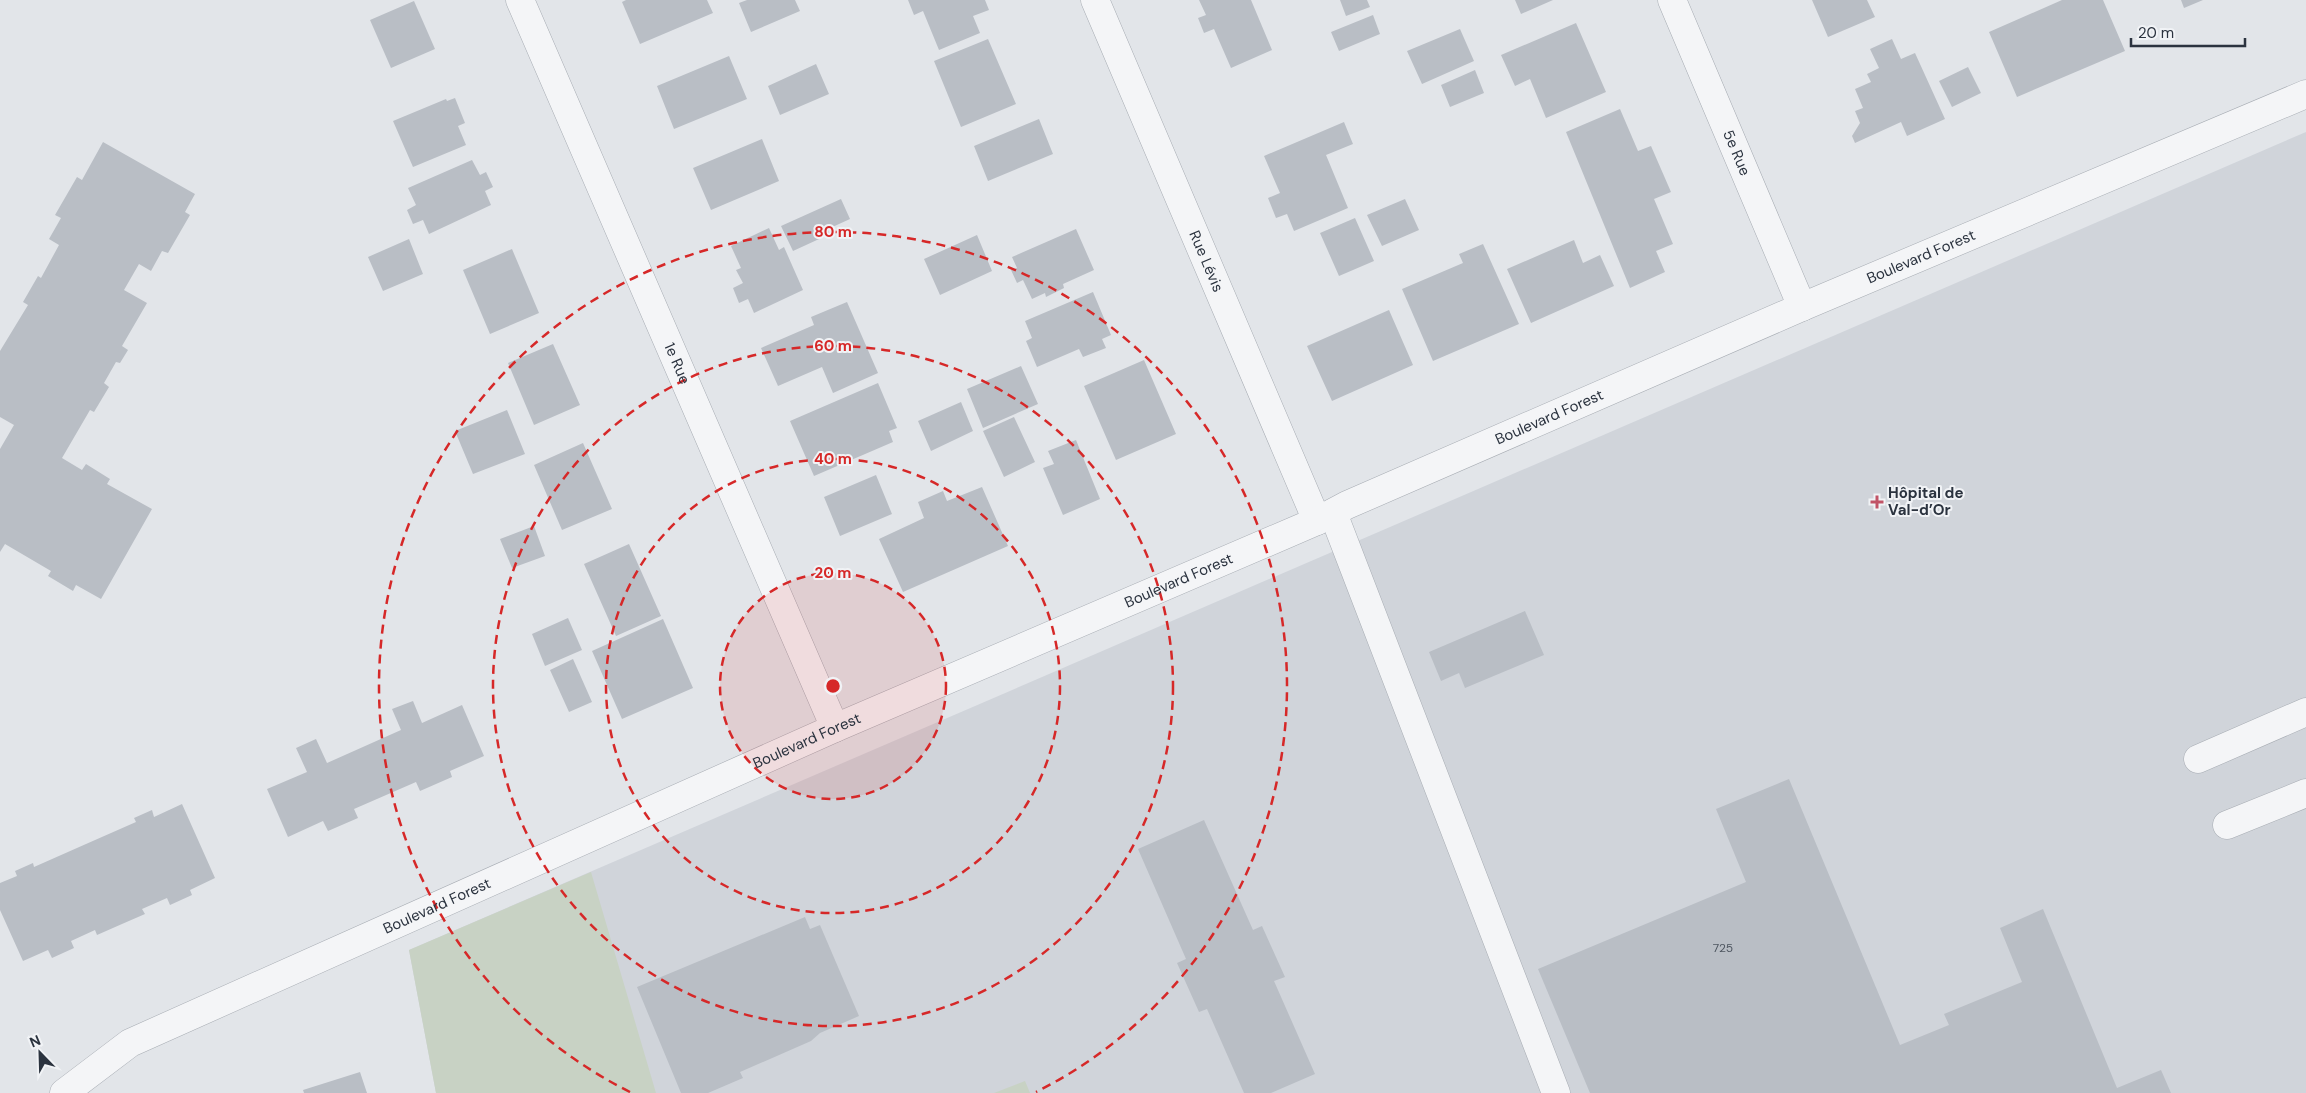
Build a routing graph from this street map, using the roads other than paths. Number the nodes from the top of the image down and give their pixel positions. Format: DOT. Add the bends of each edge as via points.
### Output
graph roads {
  1 [pos="520,0"];
  2 [pos="1095,0"];
  3 [pos="1672,0"];
  4 [pos="2306,94"];
  5 [pos="1802,307"];
  6 [pos="1325,517"];
  7 [pos="2306,712"];
  8 [pos="835,728"];
  9 [pos="2198,759"];
  10 [pos="2306,793"];
  11 [pos="2227,825"];
  12 [pos="64,1093"];
  13 [pos="1556,1093"];
  1 -- 8 [label="street, 1e Rue"];
  2 -- 6 [label="street, Rue Lévis"];
  3 -- 5 [label="street, 5e Rue"];
  4 -- 5 [label="street, Boulevard Forest"];
  5 -- 6 [label="street, Boulevard Forest"];
  6 -- 8 [label="street, Boulevard Forest"];
  6 -- 13 [label="street, Rue Lévis"];
  7 -- 9 [label="street"];
  8 -- 12 [label="street, Boulevard Forest" via="130,1043"];
  10 -- 11 [label="street"];
}
